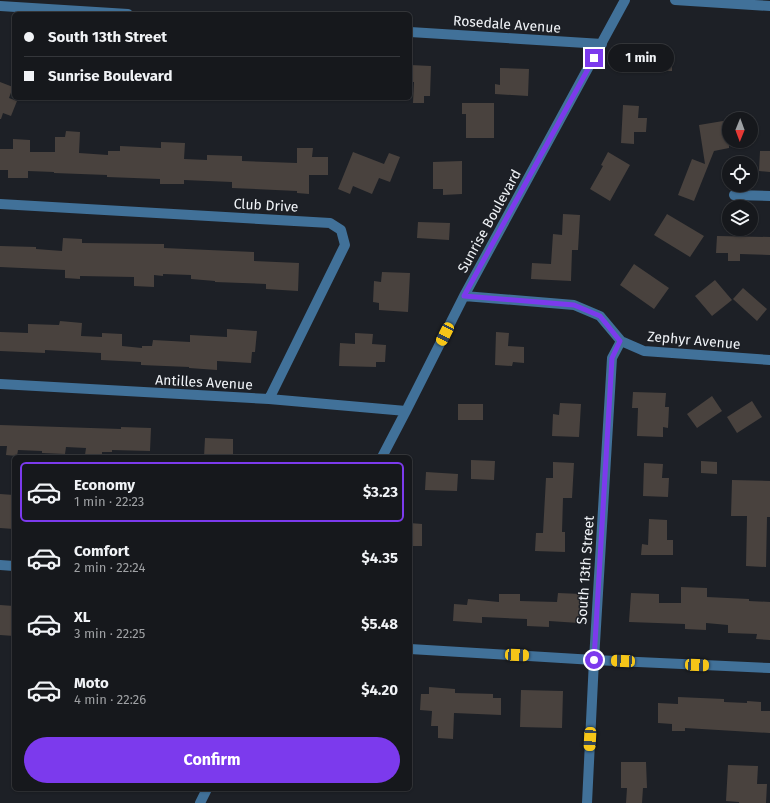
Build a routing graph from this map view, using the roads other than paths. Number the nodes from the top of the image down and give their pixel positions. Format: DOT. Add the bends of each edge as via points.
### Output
graph roads {
  1 [pos="624,0"];
  2 [pos="675,0"];
  3 [pos="0,6"];
  4 [pos="770,6"];
  5 [pos="96,12"];
  6 [pos="412,32"];
  7 [pos="602,44"];
  8 [pos="734,195"];
  9 [pos="770,196"];
  10 [pos="0,204"];
  11 [pos="464,296"];
  12 [pos="620,341"];
  13 [pos="770,360"];
  14 [pos="0,384"];
  15 [pos="269,400"];
  16 [pos="406,412"];
  17 [pos="383,455"];
  18 [pos="0,565"];
  19 [pos="12,566"];
  20 [pos="412,649"];
  21 [pos="594,660"];
  22 [pos="770,668"];
  23 [pos="207,791"];
  24 [pos="200,803"];
  25 [pos="587,803"];
  1 -- 7 [label="street, Sunrise Boulevard"];
  2 -- 4 [label="street"];
  3 -- 5 [label="street"];
  6 -- 7 [label="street, Rosedale Avenue"];
  7 -- 11 [label="street, Sunrise Boulevard"];
  8 -- 9 [label="street"];
  10 -- 15 [label="street, Club Drive" via="330,222 341,230 345,245"];
  11 -- 12 [label="street" via="574,305 600,316"];
  11 -- 16 [label="street, Sunrise Boulevard"];
  12 -- 13 [label="street, Zephyr Avenue" via="644,350"];
  12 -- 21 [label="street, South 13th Street" via="612,358"];
  14 -- 15 [label="street, Antilles Avenue"];
  15 -- 16 [label="street, Antilles Avenue"];
  16 -- 17 [label="street, Sunrise Boulevard"];
  18 -- 19 [label="street"];
  20 -- 21 [label="street"];
  21 -- 22 [label="street"];
  21 -- 25 [label="street, South 13th Street"];
  23 -- 24 [label="street"];
}
